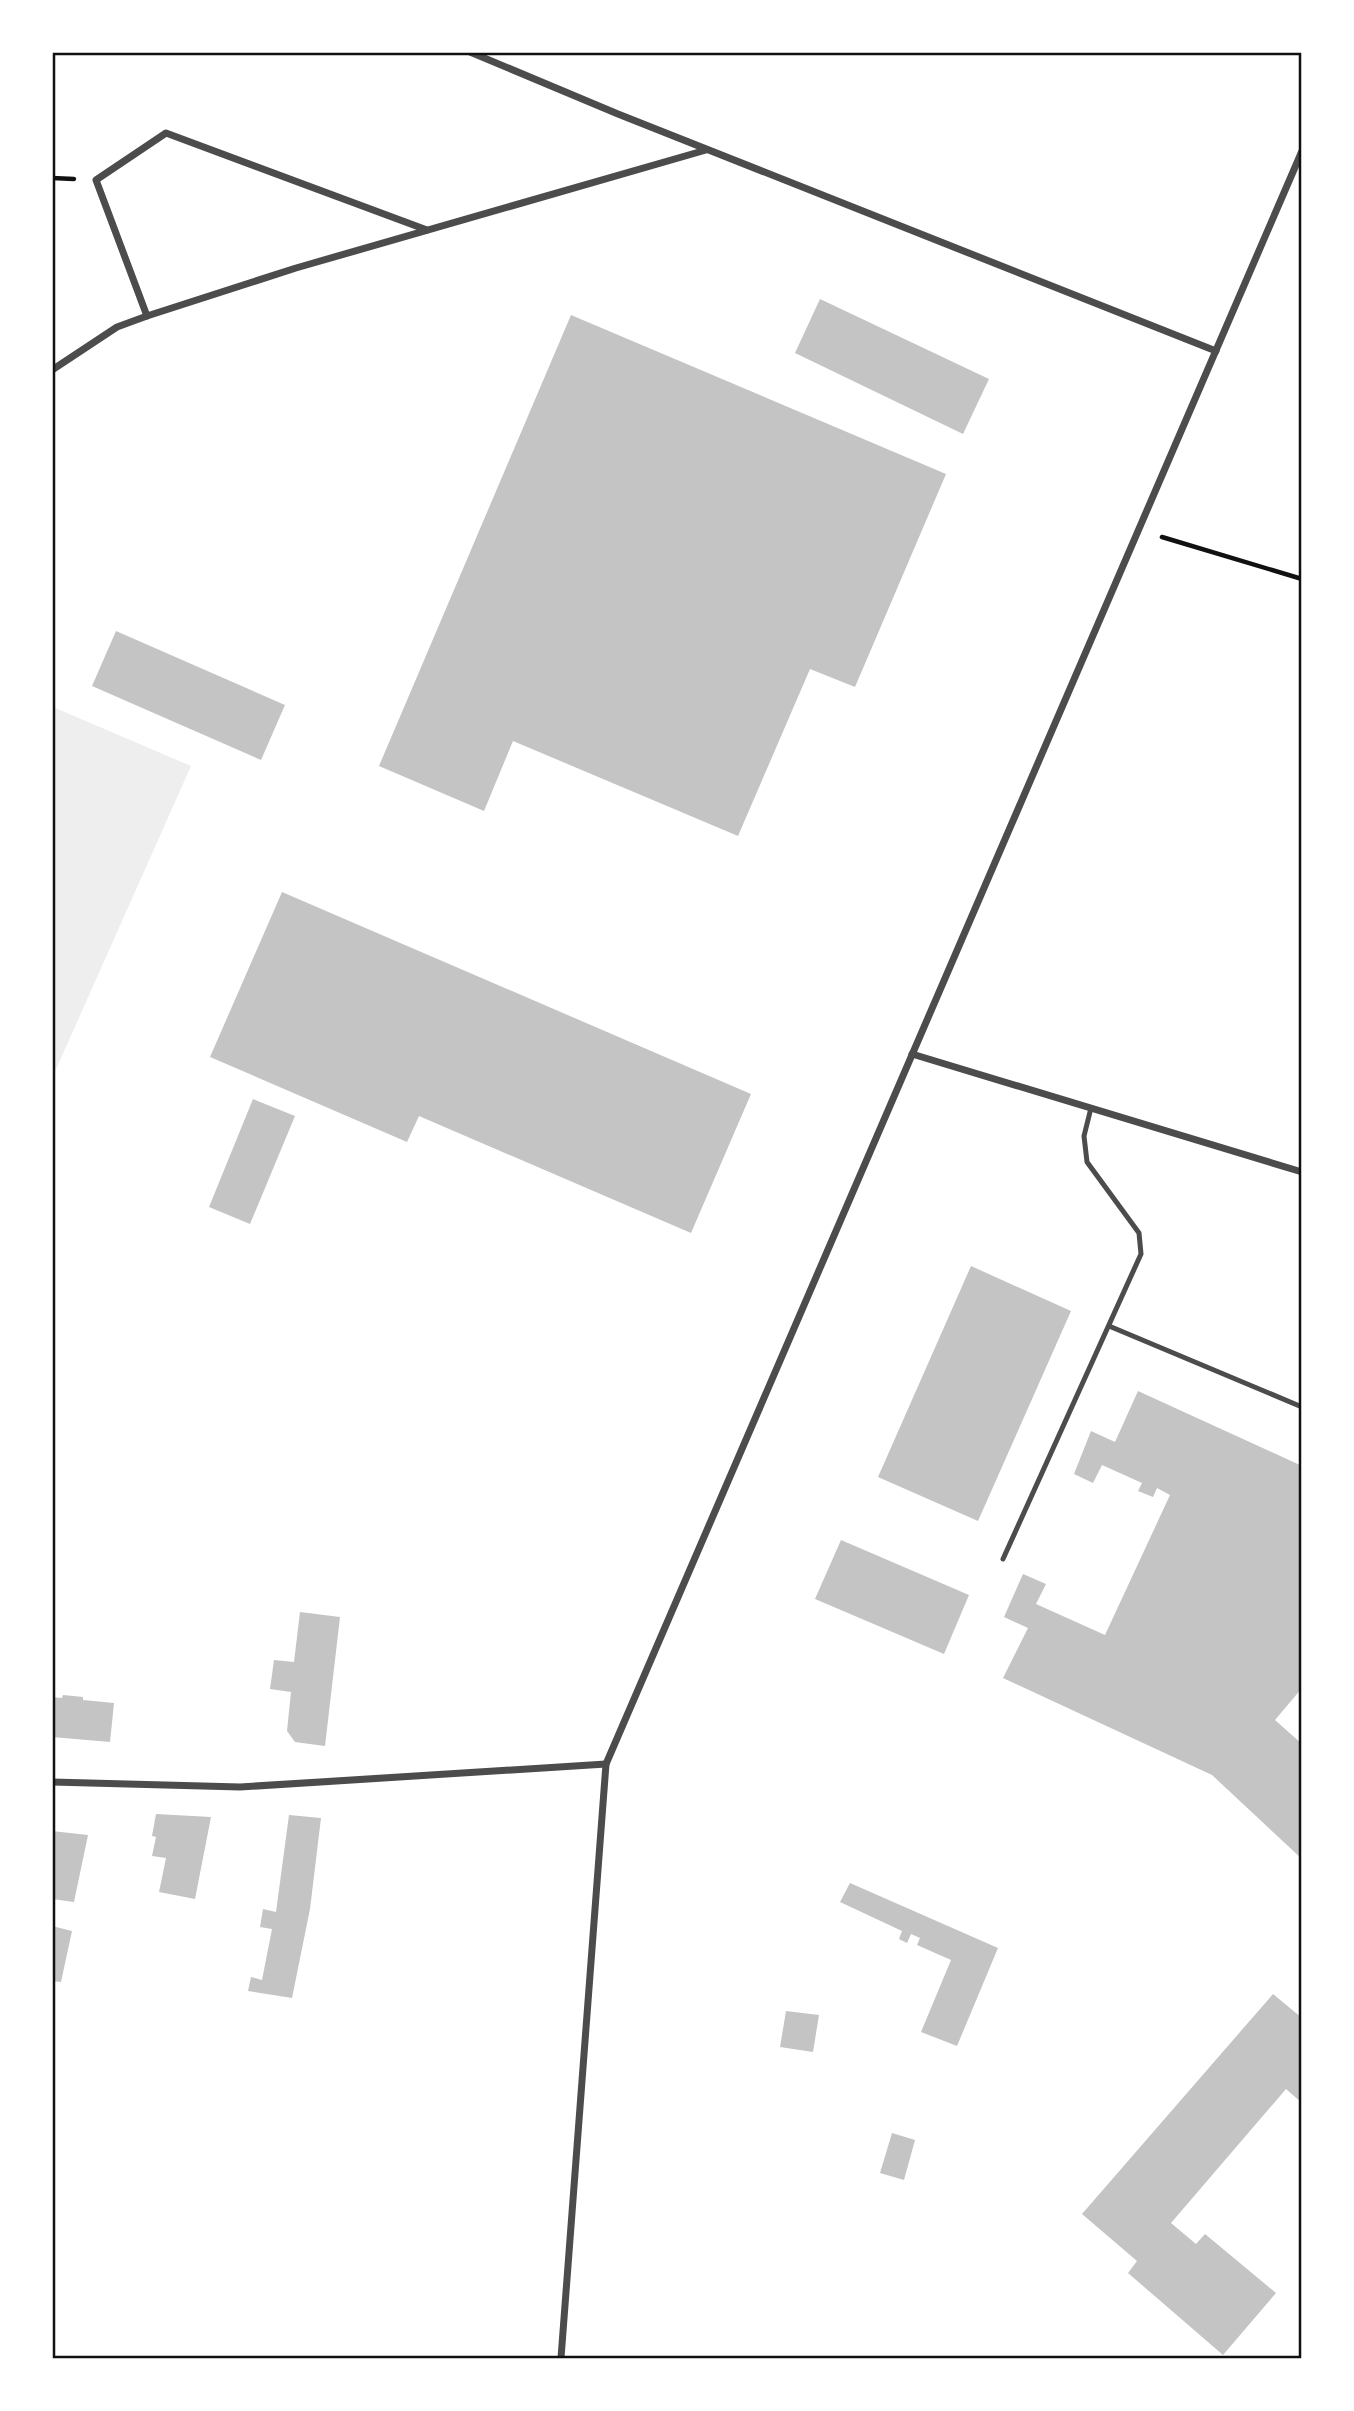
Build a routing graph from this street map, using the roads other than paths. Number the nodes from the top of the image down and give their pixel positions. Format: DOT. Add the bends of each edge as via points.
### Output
graph roads {
  1 [pos="470,52"];
  2 [pos="707,150"];
  3 [pos="1301,151"];
  4 [pos="428,230"];
  5 [pos="147,317"];
  6 [pos="1216,351"];
  7 [pos="52,370"];
  8 [pos="912,1054"];
  9 [pos="1091,1108"];
  10 [pos="1301,1172"];
  11 [pos="1109,1326"];
  12 [pos="1301,1407"];
  13 [pos="1003,1559"];
  14 [pos="606,1765"];
  15 [pos="52,1782"];
  16 [pos="561,2358"];
  1 -- 2 [label="street"];
  2 -- 4 [label="street"];
  2 -- 6 [label="street"];
  3 -- 6 [label="street"];
  4 -- 5 [label="street"];
  4 -- 5 [label="street" via="166,133 96,180"];
  5 -- 7 [label="street" via="117,327"];
  6 -- 8 [label="street"];
  8 -- 9 [label="street"];
  8 -- 14 [label="street"];
  9 -- 10 [label="street"];
  9 -- 11 [label="lane" via="1084,1136 1087,1162 1139,1233 1141,1254"];
  11 -- 12 [label="lane"];
  11 -- 13 [label="lane"];
  14 -- 15 [label="street" via="240,1787"];
  14 -- 16 [label="street"];
}
